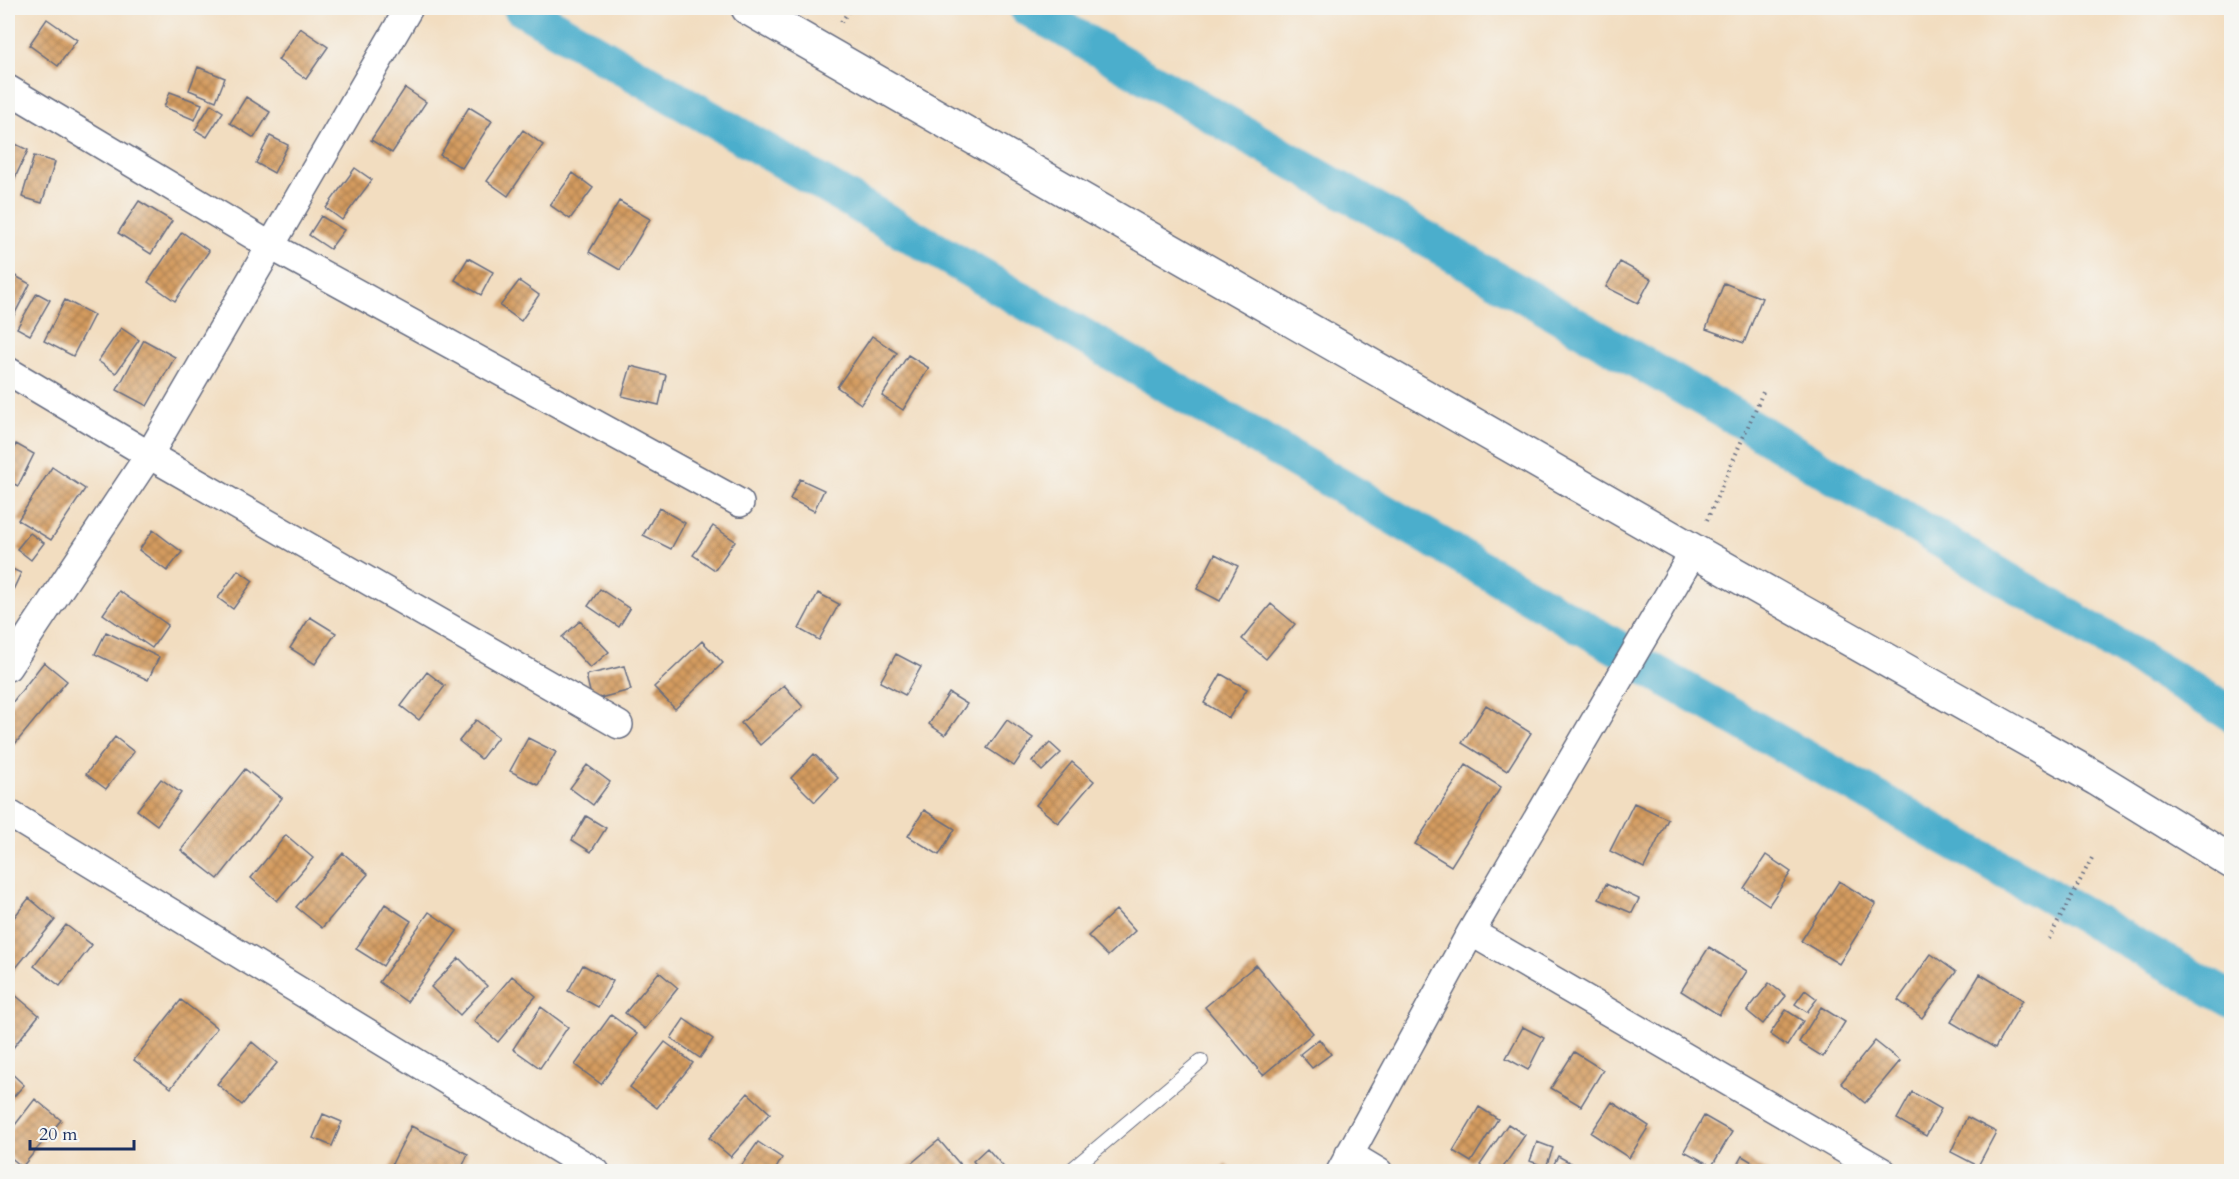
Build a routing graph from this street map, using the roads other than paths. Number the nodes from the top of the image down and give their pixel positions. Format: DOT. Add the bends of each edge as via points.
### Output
graph roads {
  1 [pos="410,8"];
  2 [pos="748,8"];
  3 [pos="8,89"];
  4 [pos="271,246"];
  5 [pos="8,371"];
  6 [pos="148,455"];
  7 [pos="740,503"];
  8 [pos="1694,551"];
  9 [pos="8,667"];
  10 [pos="619,725"];
  11 [pos="8,813"];
  12 [pos="2232,862"];
  13 [pos="1471,932"];
  14 [pos="1201,1061"];
  15 [pos="1345,1163"];
  16 [pos="596,1172"];
  17 [pos="1069,1172"];
  18 [pos="1379,1172"];
  19 [pos="1883,1172"];
  1 -- 4 [label="street"];
  2 -- 8 [label="street"];
  3 -- 4 [label="street"];
  4 -- 6 [label="street"];
  4 -- 7 [label="street"];
  5 -- 6 [label="street"];
  6 -- 9 [label="street"];
  6 -- 10 [label="street"];
  8 -- 12 [label="street" via="2097,779"];
  8 -- 13 [label="street"];
  11 -- 16 [label="street"];
  13 -- 15 [label="street"];
  13 -- 19 [label="street"];
  14 -- 17 [label="lane"];
  15 -- 18 [label="street"];
}
